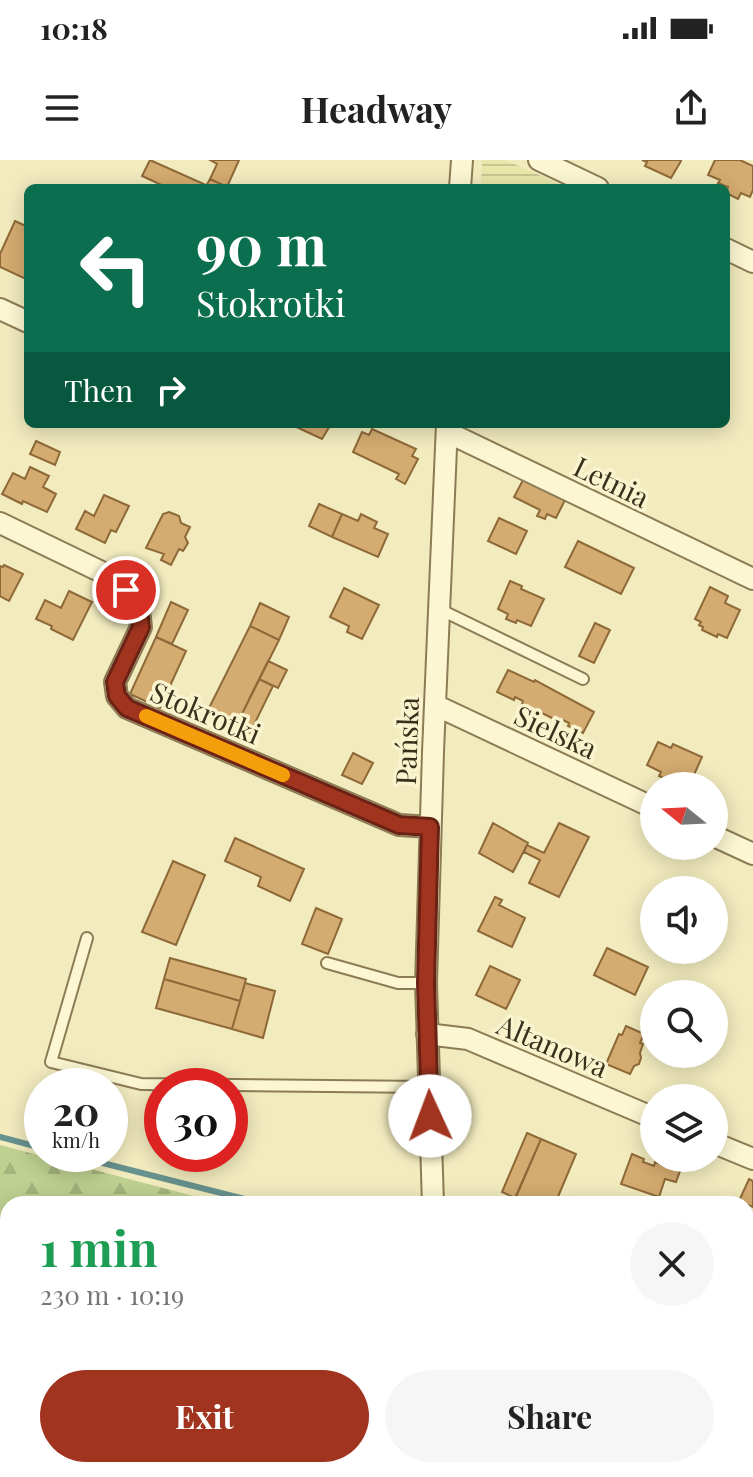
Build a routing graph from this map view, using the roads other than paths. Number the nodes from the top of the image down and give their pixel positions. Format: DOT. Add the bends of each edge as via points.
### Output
graph roads {
  1 [pos="462,160"];
  2 [pos="539,160"];
  3 [pos="460,184"];
  4 [pos="590,184"];
  5 [pos="730,251"];
  6 [pos="753,262"];
  7 [pos="0,309"];
  8 [pos="24,320"];
  9 [pos="447,428"];
  10 [pos="0,523"];
  11 [pos="753,579"];
  12 [pos="439,609"];
  13 [pos="583,679"];
  14 [pos="435,705"];
  15 [pos="640,801"];
  16 [pos="430,827"];
  17 [pos="728,842"];
  18 [pos="753,854"];
  19 [pos="87,938"];
  20 [pos="327,963"];
  21 [pos="426,983"];
  22 [pos="427,1034"];
  23 [pos="428,1087"];
  24 [pos="640,1112"];
  25 [pos="728,1149"];
  26 [pos="753,1159"];
  27 [pos="433,1196"];
  1 -- 3 [label="street"];
  2 -- 4 [label="street"];
  5 -- 6 [label="street"];
  7 -- 8 [label="street"];
  9 -- 11 [label="street, Letnia"];
  9 -- 12 [label="street, Pańska"];
  10 -- 16 [label="street, Stokrotki" via="114,578 138,602 141,627 115,682 117,696 127,708 399,825"];
  12 -- 13 [label="lane"];
  12 -- 14 [label="street, Pańska"];
  14 -- 15 [label="street, Sielska"];
  14 -- 16 [label="street, Pańska"];
  16 -- 21 [label="street, Pańska"];
  17 -- 18 [label="street"];
  19 -- 23 [label="lane" via="51,1062 141,1084"];
  20 -- 21 [label="lane" via="398,983"];
  21 -- 22 [label="street, Pańska"];
  22 -- 23 [label="street, Pańska"];
  22 -- 24 [label="street, Altanowa" via="468,1039"];
  23 -- 27 [label="street, Pańska"];
  25 -- 26 [label="street"];
}
